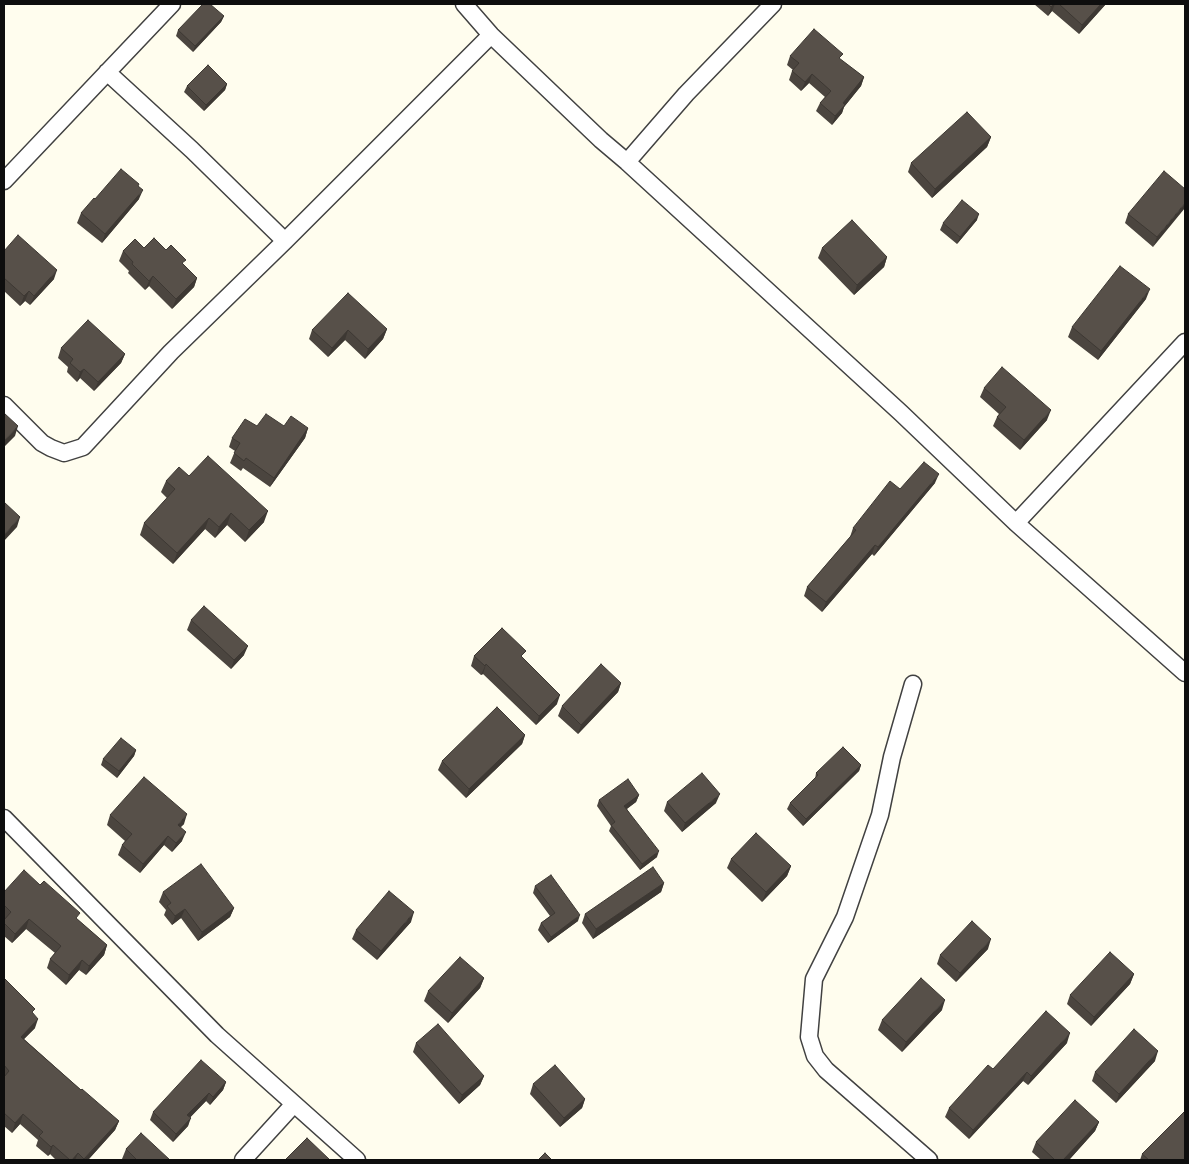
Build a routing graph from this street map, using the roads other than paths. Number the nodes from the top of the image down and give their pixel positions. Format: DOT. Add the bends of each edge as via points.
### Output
graph roads {
  1 [pos="464,4"];
  2 [pos="773,4"];
  3 [pos="162,7"];
  4 [pos="491,35"];
  5 [pos="107,72"];
  6 [pos="627,162"];
  7 [pos="4,181"];
  8 [pos="285,241"];
  9 [pos="1185,342"];
  10 [pos="4,405"];
  11 [pos="1016,523"];
  12 [pos="1185,672"];
  13 [pos="913,684"];
  14 [pos="4,818"];
  15 [pos="294,1104"];
  16 [pos="243,1160"];
  17 [pos="357,1160"];
  18 [pos="929,1160"];
  1 -- 4 [label="street"];
  2 -- 6 [label="street" via="686,94"];
  3 -- 5 [label="street"];
  4 -- 6 [label="street"];
  4 -- 8 [label="street"];
  5 -- 7 [label="street"];
  5 -- 8 [label="street"];
  6 -- 11 [label="street"];
  8 -- 10 [label="street" via="171,352 83,447 64,453 51,448"];
  9 -- 11 [label="street"];
  11 -- 12 [label="street"];
  13 -- 18 [label="street" via="880,815 845,917 814,979 809,1037 815,1056 826,1070"];
  14 -- 15 [label="street" via="217,1035"];
  15 -- 16 [label="street"];
  15 -- 17 [label="street"];
}
